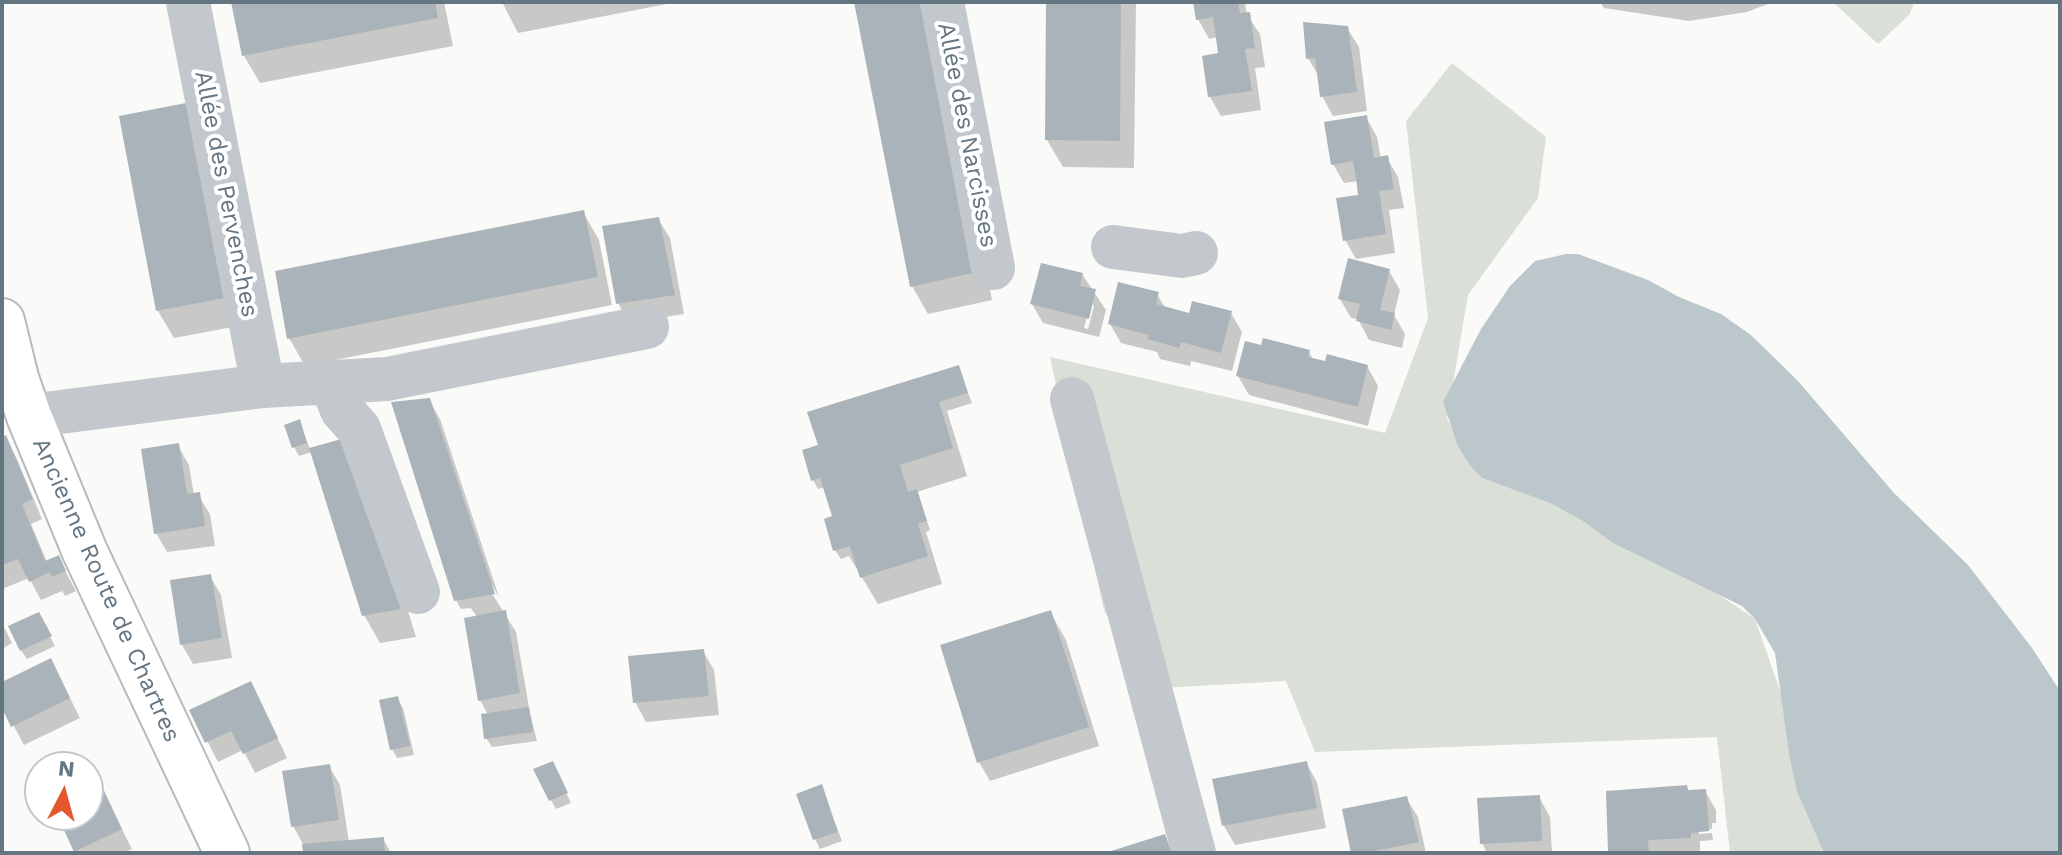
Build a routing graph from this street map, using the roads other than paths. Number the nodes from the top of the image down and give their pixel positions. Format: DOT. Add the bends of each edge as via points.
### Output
graph roads {
  1 [pos="188,2"];
  2 [pos="942,2"];
  3 [pos="1113,247"];
  4 [pos="1196,253"];
  5 [pos="993,268"];
  6 [pos="2,321"];
  7 [pos="647,327"];
  8 [pos="330,380"];
  9 [pos="263,386"];
  10 [pos="1072,399"];
  11 [pos="29,416"];
  12 [pos="418,592"];
  13 [pos="227,853"];
  14 [pos="1194,853"];
  1 -- 9 [label="street, Allée des Pervenches"];
  2 -- 5 [label="street, Allée des Narcisses"];
  3 -- 4 [label="street" via="1182,256"];
  6 -- 11 [label="main road, Ancienne Route de Chartres"];
  7 -- 8 [label="street" via="387,379"];
  8 -- 9 [label="street"];
  8 -- 12 [label="street" via="342,410 359,429"];
  9 -- 11 [label="street"];
  10 -- 14 [label="street"];
  11 -- 13 [label="main road, Ancienne Route de Chartres" via="85,552"];
}
